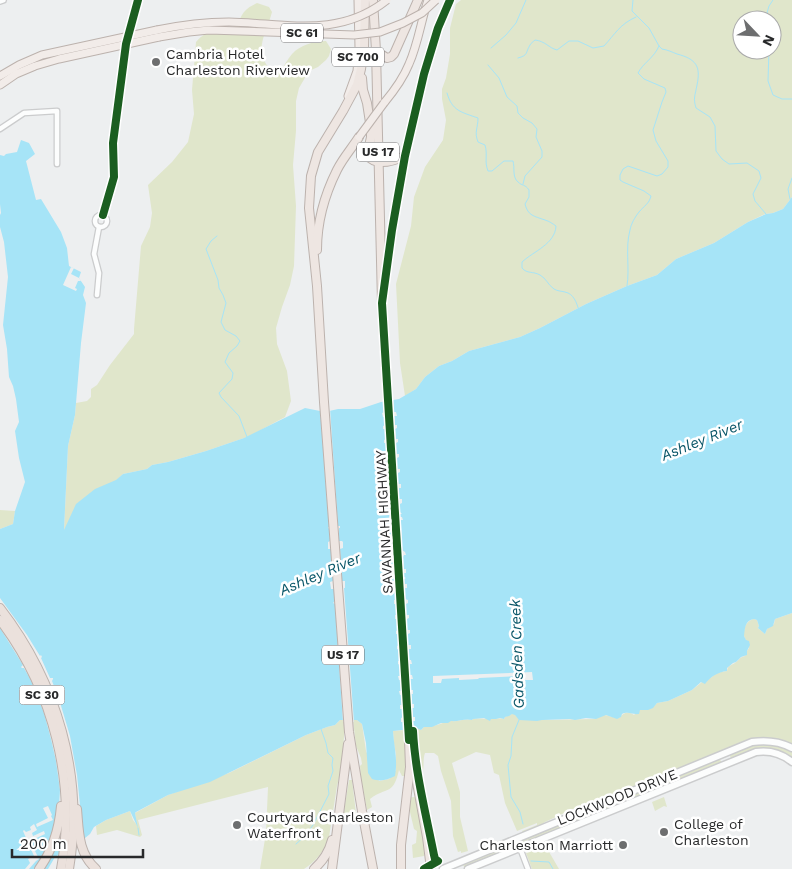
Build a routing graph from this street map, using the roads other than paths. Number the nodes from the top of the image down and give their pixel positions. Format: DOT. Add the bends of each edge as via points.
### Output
graph roads {
  1 [pos="138,0"];
  2 [pos="358,0"];
  3 [pos="365,0"];
  4 [pos="373,0"];
  5 [pos="387,0"];
  6 [pos="418,0"];
  7 [pos="428,0"];
  8 [pos="436,0"];
  9 [pos="450,0"];
  10 [pos="158,34"];
  11 [pos="128,36"];
  12 [pos="126,44"];
  13 [pos="376,51"];
  14 [pos="361,69"];
  15 [pos="0,76"];
  16 [pos="0,85"];
  17 [pos="343,111"];
  18 [pos="0,129"];
  19 [pos="359,137"];
  20 [pos="405,156"];
  21 [pos="378,161"];
  22 [pos="57,164"];
  23 [pos="103,215"];
  24 [pos="99,227"];
  25 [pos="317,286"];
  26 [pos="97,295"];
  27 [pos="382,303"];
  28 [pos="0,608"];
  29 [pos="0,620"];
  30 [pos="349,730"];
  31 [pos="409,740"];
  32 [pos="792,748"];
  33 [pos="724,753"];
  34 [pos="69,760"];
  35 [pos="792,762"];
  36 [pos="728,764"];
  37 [pos="63,777"];
  38 [pos="659,780"];
  39 [pos="663,790"];
  40 [pos="617,797"];
  41 [pos="621,807"];
  42 [pos="571,816"];
  43 [pos="338,819"];
  44 [pos="575,826"];
  45 [pos="516,838"];
  46 [pos="520,848"];
  47 [pos="458,866"];
  48 [pos="39,869"];
  49 [pos="61,869"];
  50 [pos="68,869"];
  51 [pos="96,869"];
  52 [pos="314,869"];
  53 [pos="332,869"];
  54 [pos="373,869"];
  55 [pos="401,869"];
  56 [pos="431,869"];
  57 [pos="443,869"];
  58 [pos="468,869"];
  59 [pos="528,869"];
  1 -- 11 [label="street"];
  2 -- 17 [label="main road, SC 700" via="360,48 357,71"];
  3 -- 14 [label="highway, US 17"];
  4 -- 13 [label="highway, SAVANNAH HIGHWAY / US 17"];
  5 -- 10 [label="main road, SC 61, bridge" via="362,16 327,25 210,23 182,25"];
  6 -- 13 [label="highway" via="394,54 387,58"];
  7 -- 19 [label="main road, bridge" via="410,63 397,88"];
  8 -- 10 [label="main road, SC 61, bridge" via="422,13 403,23 380,32 354,36 209,30"];
  9 -- 20 [label="main road" via="424,74"];
  10 -- 11 [label="main road, SC 61"];
  10 -- 12 [label="main road, SC 61"];
  11 -- 12 [label="street"];
  11 -- 15 [label="main road, SC 61" via="42,55"];
  12 -- 16 [label="main road, SC 61" via="35,66"];
  12 -- 23 [label="street" via="112,143 114,176"];
  13 -- 21 [label="highway, SAVANNAH HIGHWAY / US 17"];
  14 -- 17 [label="highway, US 17" via="357,85"];
  14 -- 21 [label="highway" via="371,129 367,155"];
  17 -- 25 [label="highway, US 17" via="318,152 311,176 309,208"];
  18 -- 22 [label="street" via="24,113 56,111"];
  19 -- 25 [label="highway" via="337,169 326,198 317,247"];
  20 -- 21 [label="highway" via="390,162"];
  20 -- 27 [label="main road"];
  21 -- 27 [label="highway, SAVANNAH HIGHWAY / US 17"];
  23 -- 24 [label="street" via="96,218"];
  23 -- 24 [label="street" via="108,220 106,226"];
  24 -- 26 [label="street" via="94,254 99,272"];
  25 -- 30 [label="highway, US 17"];
  27 -- 31 [label="highway, SAVANNAH HIGHWAY / US 17"];
  28 -- 34 [label="highway, SC 30" via="23,640 45,683 57,712"];
  29 -- 37 [label="highway, SC 30" via="41,692 52,722"];
  30 -- 43 [label="highway"];
  30 -- 54 [label="highway, US 17"];
  31 -- 55 [label="highway, SAVANNAH HIGHWAY / US 17" via="410,767"];
  31 -- 56 [label="highway"];
  32 -- 33 [label="main road, LOCKWOOD DRIVE" via="761,740"];
  33 -- 36 [label="main road"];
  33 -- 38 [label="main road, LOCKWOOD DRIVE"];
  34 -- 50 [label="highway, SC 30" via="73,815"];
  34 -- 51 [label="highway, SC 30" via="76,793 80,843"];
  35 -- 36 [label="main road, LOCKWOOD DRIVE" via="776,752 763,751"];
  36 -- 39 [label="main road, LOCKWOOD DRIVE"];
  37 -- 48 [label="highway" via="57,829"];
  37 -- 49 [label="highway, SC 30" via="65,832"];
  38 -- 39 [label="main road"];
  38 -- 40 [label="main road, LOCKWOOD DRIVE"];
  39 -- 41 [label="main road, LOCKWOOD DRIVE"];
  40 -- 41 [label="main road"];
  40 -- 42 [label="main road, LOCKWOOD DRIVE"];
  41 -- 44 [label="main road, LOCKWOOD DRIVE"];
  42 -- 44 [label="main road"];
  42 -- 45 [label="main road, LOCKWOOD DRIVE"];
  43 -- 52 [label="highway" via="330,849"];
  43 -- 53 [label="highway"];
  44 -- 46 [label="main road, LOCKWOOD DRIVE"];
  45 -- 46 [label="main road"];
  45 -- 47 [label="main road, LOCKWOOD DRIVE"];
  46 -- 58 [label="main road, LOCKWOOD DRIVE"];
  46 -- 59 [label="street"];
  47 -- 57 [label="main road, LOCKWOOD DRIVE"];
}
